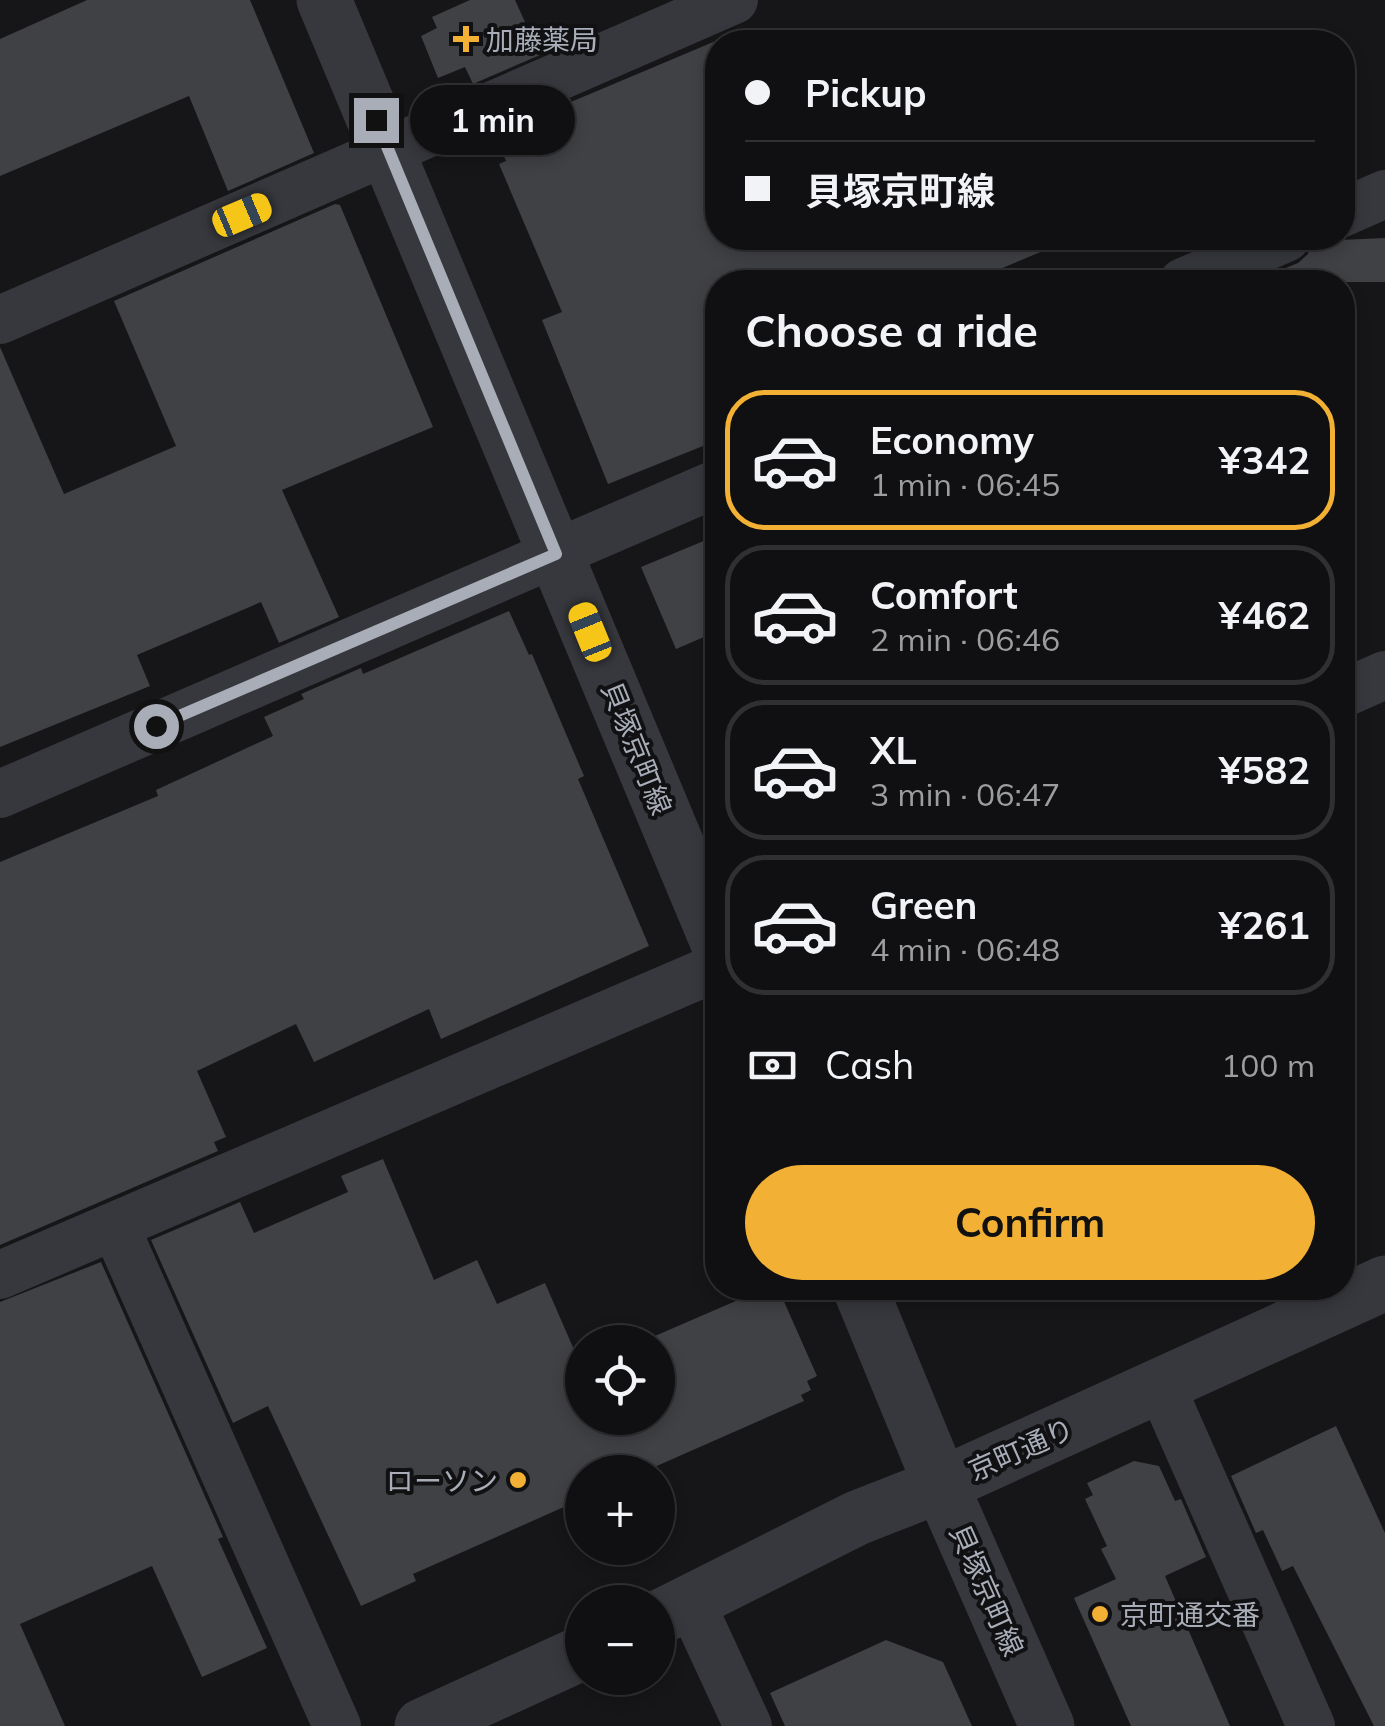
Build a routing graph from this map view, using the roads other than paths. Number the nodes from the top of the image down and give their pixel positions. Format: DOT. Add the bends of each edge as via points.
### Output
graph roads {
  1 [pos="324,0"];
  2 [pos="734,0"];
  3 [pos="388,151"];
  4 [pos="1385,194"];
  5 [pos="1355,207"];
  6 [pos="1258,250"];
  7 [pos="1211,270"];
  8 [pos="0,320"];
  9 [pos="705,489"];
  10 [pos="556,554"];
  11 [pos="1385,675"];
  12 [pos="1355,688"];
  13 [pos="0,794"];
  14 [pos="705,912"];
  15 [pos="705,973"];
  16 [pos="115,1226"];
  17 [pos="0,1275"];
  18 [pos="1385,1282"];
  19 [pos="1355,1296"];
  20 [pos="865,1300"];
  21 [pos="1346,1300"];
  22 [pos="1161,1386"];
  23 [pos="941,1485"];
  24 [pos="675,1609"];
  25 [pos="675,1612"];
  26 [pos="565,1660"];
  27 [pos="337,1726"];
  28 [pos="422,1726"];
  29 [pos="748,1726"];
  30 [pos="1047,1726"];
  31 [pos="1310,1726"];
  1 -- 3 [label="street, 貝塚京町線"];
  2 -- 3 [label="street"];
  3 -- 8 [label="street"];
  3 -- 10 [label="street, 貝塚京町線"];
  4 -- 5 [label="street"];
  6 -- 7 [label="street"];
  9 -- 10 [label="street"];
  10 -- 13 [label="street"];
  10 -- 14 [label="street, 貝塚京町線"];
  11 -- 12 [label="street"];
  15 -- 16 [label="street"];
  16 -- 17 [label="street"];
  16 -- 27 [label="street"];
  18 -- 19 [label="street, 京町通り"];
  20 -- 23 [label="street, 貝塚京町線"];
  21 -- 22 [label="street, 京町通り"];
  22 -- 23 [label="street, 京町通り"];
  22 -- 31 [label="street"];
  23 -- 24 [label="street, 京町通り" via="857,1518"];
  23 -- 30 [label="street, 貝塚京町線"];
  25 -- 29 [label="street"];
  26 -- 28 [label="street"];
}
